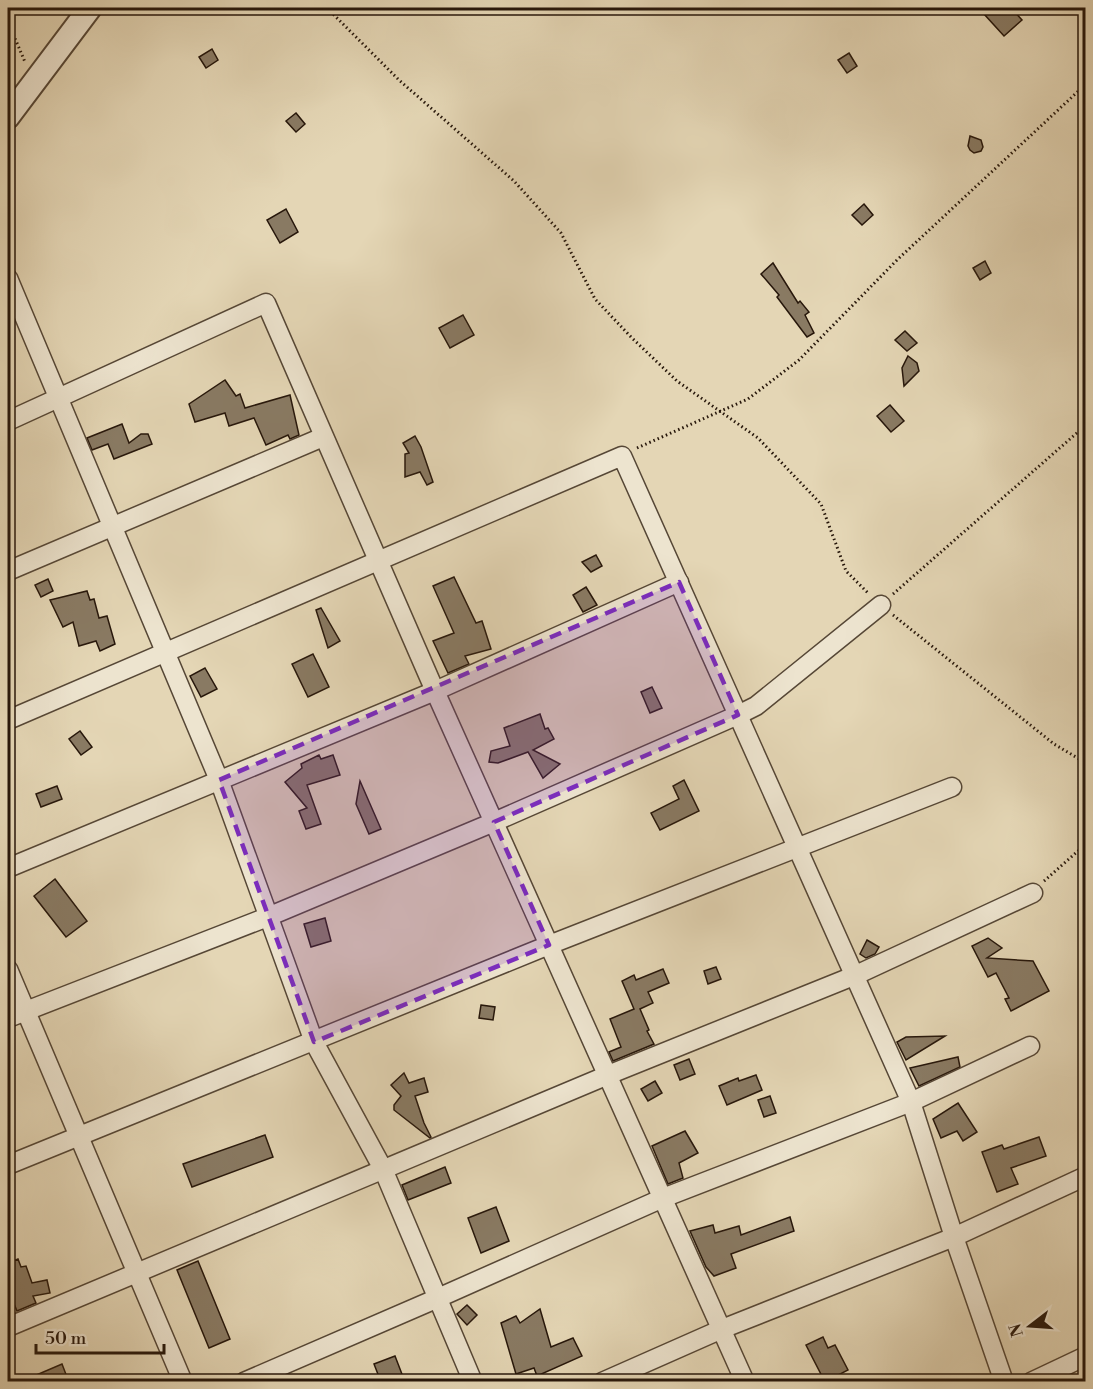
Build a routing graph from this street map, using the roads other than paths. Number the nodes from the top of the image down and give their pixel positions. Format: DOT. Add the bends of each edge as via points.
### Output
graph roads {
  1 [pos="90,8"];
  2 [pos="8,117"];
  3 [pos="8,278"];
  4 [pos="59,399"];
  5 [pos="8,421"];
  6 [pos="323,437"];
  7 [pos="113,526"];
  8 [pos="378,562"];
  9 [pos="8,571"];
  10 [pos="679,582"];
  11 [pos="881,605"];
  12 [pos="167,653"];
  13 [pos="435,691"];
  14 [pos="738,715"];
  15 [pos="8,720"];
  16 [pos="219,780"];
  17 [pos="952,787"];
  18 [pos="494,822"];
  19 [pos="798,849"];
  20 [pos="8,868"];
  21 [pos="1033,893"];
  22 [pos="270,916"];
  23 [pos="549,945"];
  24 [pos="8,969"];
  25 [pos="856,975"];
  26 [pos="25,1011"];
  27 [pos="8,1018"];
  28 [pos="314,1042"];
  29 [pos="1030,1046"];
  30 [pos="608,1075"];
  31 [pos="911,1102"];
  32 [pos="79,1136"];
  33 [pos="8,1165"];
  34 [pos="383,1169"];
  35 [pos="1086,1176"];
  36 [pos="663,1198"];
  37 [pos="954,1237"];
  38 [pos="136,1272"];
  39 [pos="438,1299"];
  40 [pos="8,1327"];
  41 [pos="722,1329"];
  42 [pos="1086,1356"];
  43 [pos="183,1382"];
  44 [pos="244,1382"];
  45 [pos="473,1382"];
  46 [pos="602,1382"];
  47 [pos="745,1382"];
  48 [pos="1004,1382"];
  49 [pos="1031,1382"];
  1 -- 2 [label="street"];
  3 -- 4 [label="street"];
  4 -- 5 [label="street"];
  4 -- 6 [label="street" via="266,303"];
  4 -- 7 [label="street"];
  6 -- 7 [label="street"];
  6 -- 8 [label="street"];
  7 -- 9 [label="street"];
  7 -- 12 [label="street"];
  8 -- 10 [label="street" via="622,456"];
  8 -- 12 [label="street"];
  8 -- 13 [label="street"];
  10 -- 13 [label="street"];
  10 -- 14 [label="street"];
  11 -- 14 [label="street" via="756,706"];
  12 -- 15 [label="street"];
  12 -- 16 [label="street"];
  13 -- 16 [label="street"];
  13 -- 18 [label="street"];
  14 -- 18 [label="street"];
  14 -- 19 [label="street"];
  16 -- 20 [label="street"];
  16 -- 22 [label="street"];
  17 -- 19 [label="street"];
  18 -- 22 [label="street"];
  18 -- 23 [label="street"];
  19 -- 23 [label="street"];
  19 -- 25 [label="street"];
  21 -- 25 [label="street"];
  22 -- 26 [label="street"];
  22 -- 28 [label="street"];
  23 -- 28 [label="street"];
  23 -- 30 [label="street"];
  24 -- 26 [label="street"];
  25 -- 30 [label="street"];
  25 -- 31 [label="street"];
  26 -- 27 [label="street"];
  26 -- 32 [label="street"];
  28 -- 32 [label="street"];
  28 -- 34 [label="street"];
  29 -- 31 [label="street"];
  30 -- 34 [label="street"];
  30 -- 36 [label="street"];
  31 -- 36 [label="street"];
  31 -- 37 [label="street"];
  32 -- 33 [label="street"];
  32 -- 38 [label="street"];
  34 -- 38 [label="street"];
  34 -- 39 [label="street"];
  35 -- 37 [label="street"];
  36 -- 39 [label="street"];
  36 -- 41 [label="street"];
  37 -- 41 [label="street"];
  37 -- 48 [label="street"];
  38 -- 40 [label="street"];
  38 -- 43 [label="street"];
  39 -- 44 [label="street"];
  39 -- 45 [label="street"];
  41 -- 46 [label="street"];
  41 -- 47 [label="street"];
  42 -- 49 [label="street"];
}
